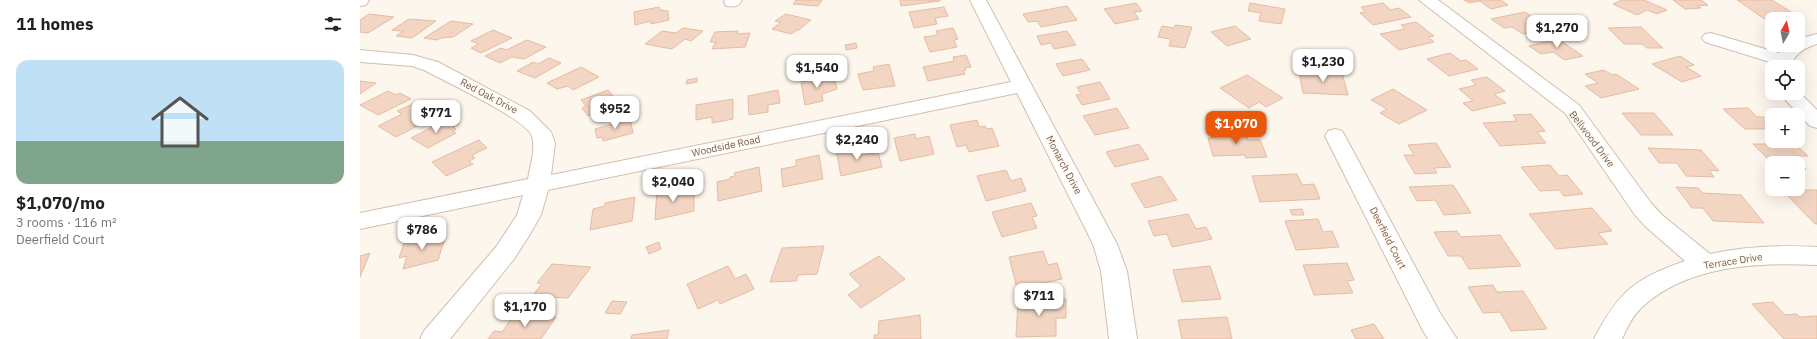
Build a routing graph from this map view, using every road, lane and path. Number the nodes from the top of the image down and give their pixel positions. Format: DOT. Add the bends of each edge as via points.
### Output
graph roads {
  1 [pos="978,0"];
  2 [pos="1426,0"];
  3 [pos="1711,38"];
  4 [pos="1817,39"];
  5 [pos="360,56"];
  6 [pos="1771,60"];
  7 [pos="1785,60"];
  8 [pos="1022,86"];
  9 [pos="1796,100"];
  10 [pos="1817,122"];
  11 [pos="1335,136"];
  12 [pos="538,185"];
  13 [pos="360,221"];
  14 [pos="1817,256"];
  15 [pos="1705,264"];
  16 [pos="434,339"];
  17 [pos="1123,339"];
  18 [pos="1444,339"];
  19 [pos="1608,339"];
  1 -- 8 [label="street, Monarch Drive"];
  2 -- 15 [label="street, Bellwood Drive" via="1572,109 1643,209"];
  3 -- 6 [label="street"];
  4 -- 7 [label="street" via="1797,46"];
  5 -- 12 [label="street, Red Oak Drive" via="426,64 523,115 541,132 544,143"];
  8 -- 12 [label="street, Woodside Road"];
  8 -- 17 [label="street, Monarch Drive" via="1109,253 1114,271"];
  9 -- 10 [label="street"];
  11 -- 18 [label="street, Deerfield Court" via="1431,321"];
  12 -- 13 [label="street, Woodside Road"];
  12 -- 16 [label="street, Red Oak Drive" via="529,215 519,233"];
  14 -- 15 [label="street, Terrace Drive" via="1788,254 1744,257"];
  15 -- 19 [label="street, Terrace Drive" via="1670,276 1633,300 1619,316"];
}
